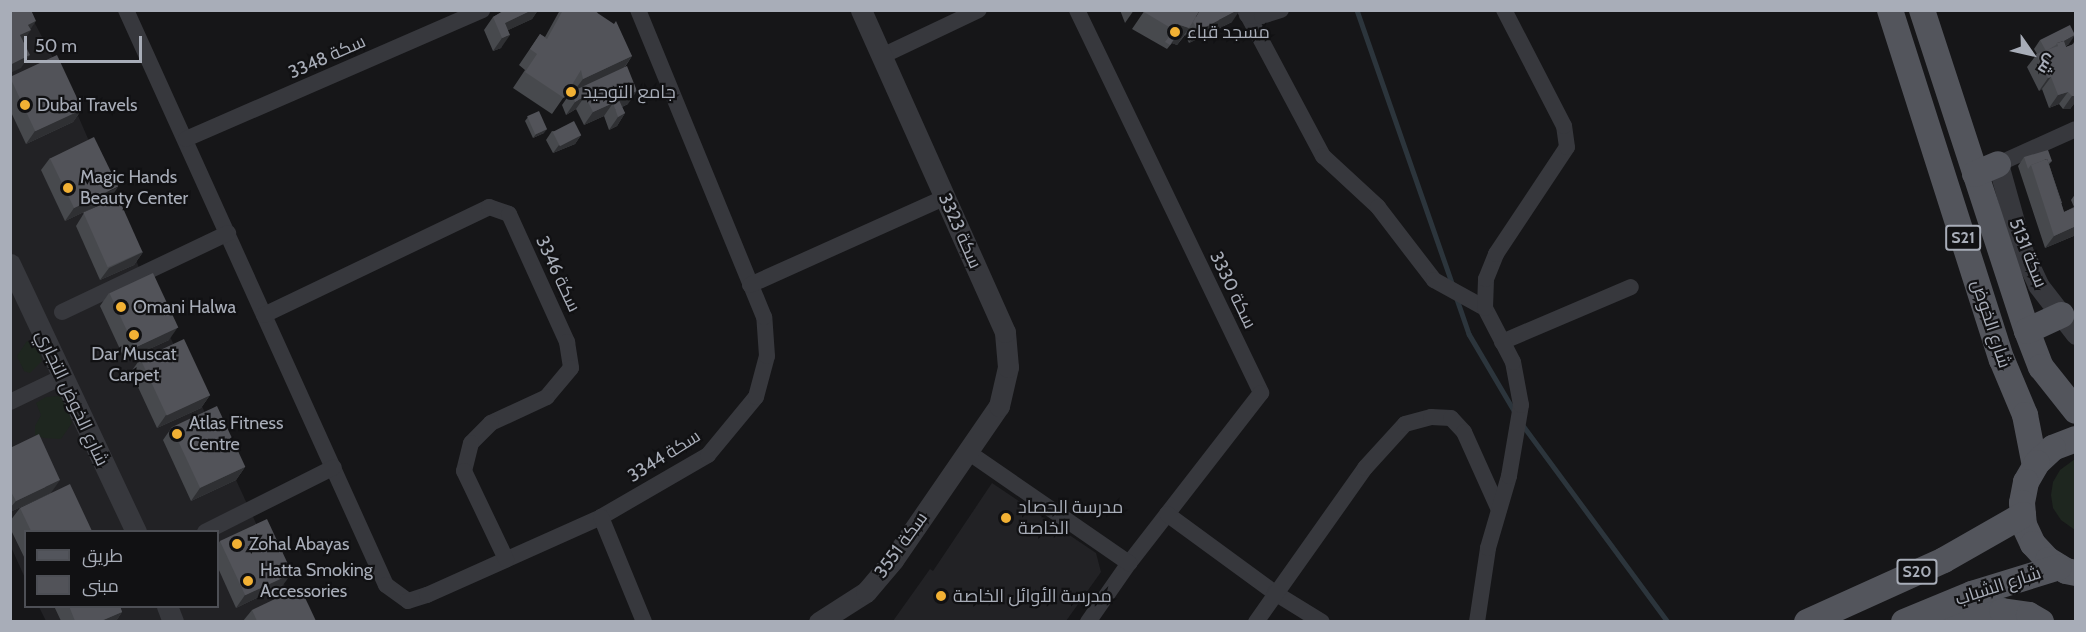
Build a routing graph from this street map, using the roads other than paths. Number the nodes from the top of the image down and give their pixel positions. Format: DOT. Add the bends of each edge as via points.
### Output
graph roads {
  1 [pos="126,10"];
  2 [pos="482,10"];
  3 [pos="638,10"];
  4 [pos="861,10"];
  5 [pos="979,10"];
  6 [pos="1077,10"];
  7 [pos="1281,10"];
  8 [pos="1504,10"];
  9 [pos="1890,10"];
  10 [pos="1922,10"];
  11 [pos="1246,13"];
  12 [pos="882,56"];
  13 [pos="2076,129"];
  14 [pos="186,140"];
  15 [pos="1986,169"];
  16 [pos="946,197"];
  17 [pos="228,232"];
  18 [pos="10,264"];
  19 [pos="750,285"];
  20 [pos="1631,287"];
  21 [pos="1485,308"];
  22 [pos="62,312"];
  23 [pos="264,315"];
  24 [pos="2071,319"];
  25 [pos="2027,331"];
  26 [pos="1502,342"];
  27 [pos="62,377"];
  28 [pos="10,402"];
  29 [pos="2076,411"];
  30 [pos="2076,439"];
  31 [pos="968,452"];
  32 [pos="2036,466"];
  33 [pos="334,467"];
  34 [pos="1499,510"];
  35 [pos="1167,514"];
  36 [pos="2023,514"];
  37 [pos="601,517"];
  38 [pos="135,530"];
  39 [pos="207,530"];
  40 [pos="506,559"];
  41 [pos="1129,563"];
  42 [pos="2067,570"];
  43 [pos="1275,593"];
  44 [pos="1935,608"];
  45 [pos="644,621"];
  46 [pos="819,621"];
  47 [pos="1088,621"];
  48 [pos="1256,621"];
  49 [pos="1322,621"];
  50 [pos="1477,621"];
  51 [pos="1807,621"];
  52 [pos="1904,621"];
  53 [pos="2041,621"];
  1 -- 14 [label="street"];
  2 -- 14 [label="street, سكة 3348"];
  3 -- 19 [label="street, سكة 3344"];
  4 -- 12 [label="street, سكة 3323"];
  5 -- 12 [label="street"];
  6 -- 35 [label="street, سكة 3330" via="1261,393"];
  7 -- 11 [label="street" via="1262,16"];
  8 -- 21 [label="street" via="1564,126 1567,147 1496,254 1486,279"];
  9 -- 32 [label="main road, شارع الخوض / S21" via="1998,349 2025,415"];
  10 -- 15 [label="main road, شارع الخوض / S21"];
  11 -- 21 [label="street" via="1323,156 1378,207 1434,280"];
  12 -- 16 [label="street, سكة 3323"];
  13 -- 15 [label="street"];
  14 -- 17 [label="street"];
  15 -- 24 [label="street, سكة 5131" via="2038,285"];
  15 -- 25 [label="main road, شارع الخوض / S21"];
  16 -- 19 [label="street"];
  16 -- 31 [label="street, سكة 3323" via="1005,332 1008,367 999,406"];
  17 -- 22 [label="street"];
  17 -- 23 [label="street"];
  18 -- 27 [label="street, شارع الخوض التجاري"];
  19 -- 37 [label="street, سكة 3344" via="764,317 767,356 756,397 708,455"];
  20 -- 26 [label="street"];
  21 -- 26 [label="street"];
  23 -- 33 [label="street"];
  23 -- 40 [label="street, سكة 3346" via="489,207 509,214 567,342 571,368 547,397 491,423 471,443 464,471"];
  24 -- 25 [label="main road"];
  25 -- 29 [label="main road, شارع الخوض / S21" via="2041,367"];
  26 -- 34 [label="street" via="1513,362 1521,405"];
  27 -- 28 [label="street"];
  27 -- 38 [label="street, شارع الخوض التجاري"];
  30 -- 32 [label="main road, S20" via="2053,448"];
  31 -- 41 [label="street"];
  31 -- 46 [label="street, سكة 3551" via="866,592"];
  32 -- 36 [label="main road, S20" via="2026,482"];
  33 -- 39 [label="street"];
  33 -- 40 [label="street, سكة 3344" via="386,585 408,601"];
  34 -- 43 [label="street" via="1464,432 1451,418 1431,417 1405,424 1365,468"];
  34 -- 50 [label="street" via="1488,548"];
  35 -- 41 [label="street, سكة 3330"];
  35 -- 43 [label="street"];
  36 -- 42 [label="main road, S20" via="2033,544 2048,560"];
  36 -- 51 [label="main road, S20" via="1944,560"];
  37 -- 40 [label="street, سكة 3344"];
  37 -- 45 [label="street"];
  41 -- 47 [label="street, سكة 3330"];
  42 -- 44 [label="main road, شارع الشباب / S20"];
  43 -- 48 [label="street"];
  43 -- 49 [label="street"];
  44 -- 52 [label="main road, شارع الشباب / S20"];
  44 -- 53 [label="main road" via="2002,611"];
}
